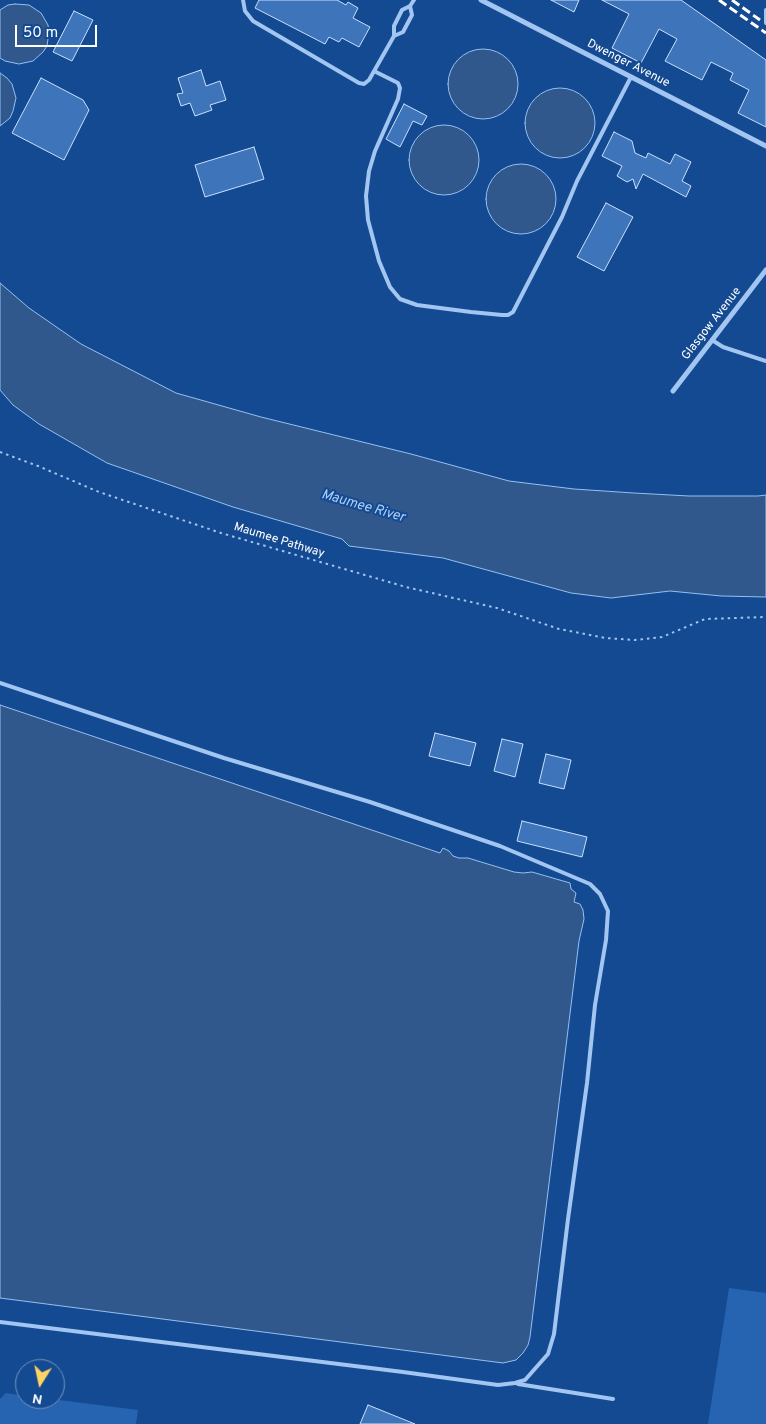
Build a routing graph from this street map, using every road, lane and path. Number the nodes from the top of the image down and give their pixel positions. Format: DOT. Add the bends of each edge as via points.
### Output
graph roads {
  1 [pos="243,0"];
  2 [pos="414,0"];
  3 [pos="481,0"];
  4 [pos="410,6"];
  5 [pos="766,10"];
  6 [pos="766,23"];
  7 [pos="394,36"];
  8 [pos="374,71"];
  9 [pos="631,77"];
  10 [pos="766,146"];
  11 [pos="766,270"];
  12 [pos="764,276"];
  13 [pos="712,340"];
  14 [pos="766,361"];
  15 [pos="673,391"];
  16 [pos="0,452"];
  17 [pos="766,617"];
  18 [pos="0,683"];
  19 [pos="0,1322"];
  20 [pos="515,1384"];
  21 [pos="612,1399"];
  1 -- 8 [label="lane" via="245,11 253,20 359,83 369,80"];
  2 -- 4 [label="lane"];
  3 -- 9 [label="street, Dwenger Avenue"];
  4 -- 7 [label="lane" via="402,10 394,26"];
  4 -- 7 [label="lane" via="412,15 403,32"];
  5 -- 6 [label="lane"];
  7 -- 8 [label="lane"];
  8 -- 9 [label="lane" via="398,83 400,88 375,151 366,196 368,220 390,287 400,299 417,305 502,315 513,312"];
  9 -- 10 [label="street, Dwenger Avenue"];
  11 -- 12 [label="street, Glasgow Avenue"];
  12 -- 13 [label="street, Glasgow Avenue"];
  13 -- 14 [label="lane"];
  13 -- 15 [label="street, Glasgow Avenue"];
  16 -- 17 [label="path, Maumee Pathway" via="99,492 221,533 406,587 497,608 559,629 635,640 662,637 706,619"];
  18 -- 20 [label="lane" via="224,758 446,827 575,877 590,884 600,894 608,911 606,940 554,1334 548,1354 525,1380"];
  19 -- 20 [label="lane" via="498,1386"];
  20 -- 21 [label="lane"];
}
